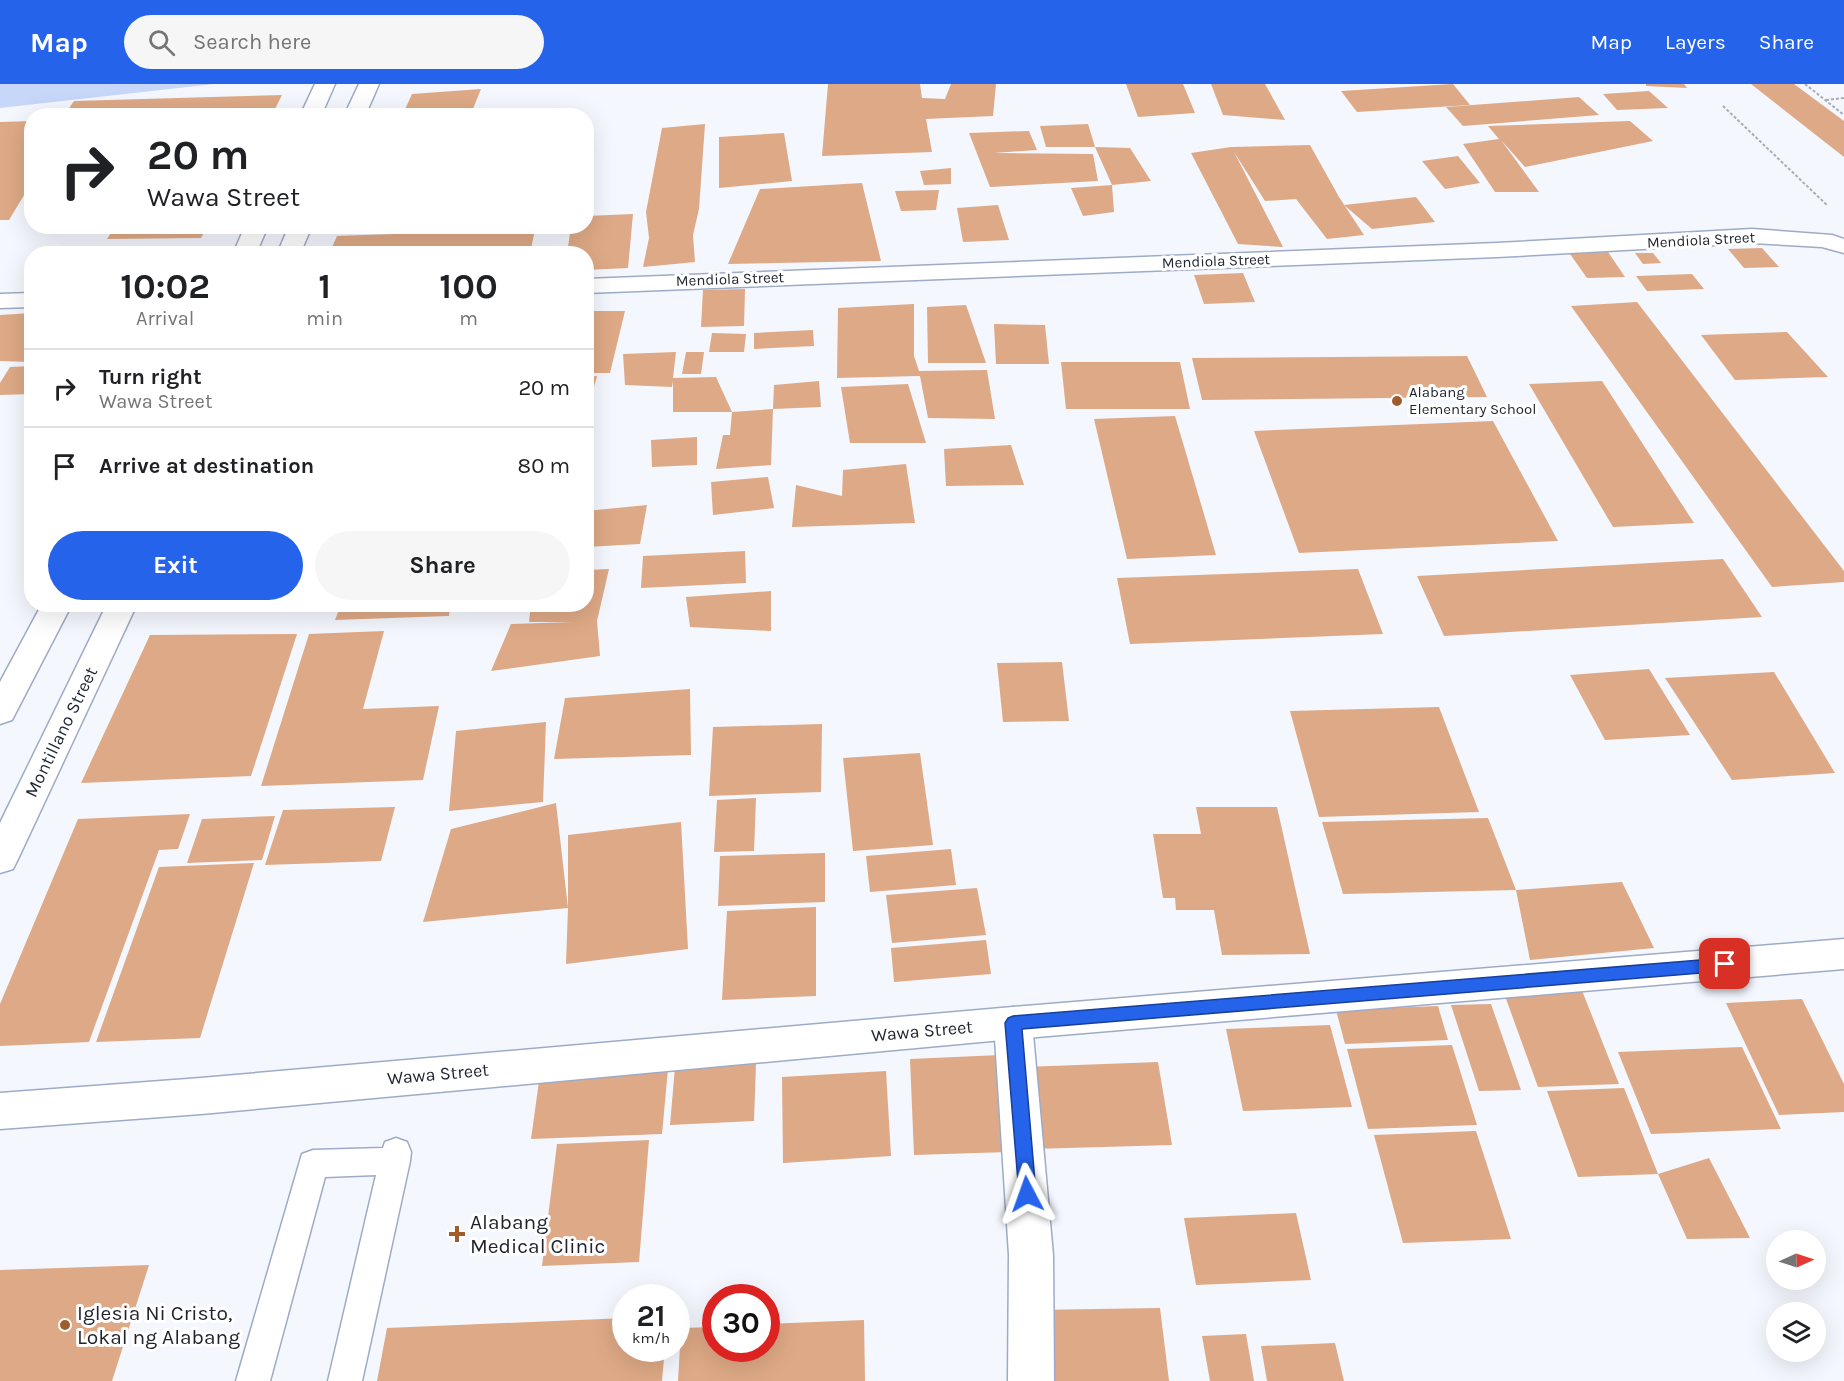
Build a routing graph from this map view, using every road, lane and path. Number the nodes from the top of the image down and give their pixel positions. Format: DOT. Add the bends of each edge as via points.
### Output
graph roads {
  1 [pos="325,84"];
  2 [pos="369,84"];
  3 [pos="1804,84"];
  4 [pos="1844,98"];
  5 [pos="1825,100"];
  6 [pos="1723,106"];
  7 [pos="314,108"];
  8 [pos="358,108"];
  9 [pos="1844,115"];
  10 [pos="1835,213"];
  11 [pos="1844,246"];
  12 [pos="594,286"];
  13 [pos="24,300"];
  14 [pos="0,301"];
  15 [pos="53,612"];
  16 [pos="118,612"];
  17 [pos="0,712"];
  18 [pos="0,859"];
  19 [pos="1844,954"];
  20 [pos="1013,1023"];
  21 [pos="0,1111"];
  22 [pos="254,1381"];
  23 [pos="345,1381"];
  24 [pos="1031,1381"];
  1 -- 7 [label="main road"];
  2 -- 8 [label="main road"];
  3 -- 5 [label="path"];
  4 -- 5 [label="path"];
  5 -- 9 [label="path"];
  6 -- 10 [label="path"];
  11 -- 12 [label="main road, Mendiola Street" via="1824,240 1752,236 1497,250"];
  13 -- 14 [label="main road"];
  15 -- 17 [label="main road"];
  16 -- 18 [label="main road, Montillano Street"];
  19 -- 20 [label="main road, Wawa Street"];
  20 -- 21 [label="main road, Wawa Street"];
  20 -- 24 [label="main road" via="1031,1255"];
  22 -- 23 [label="lane" via="313,1164 396,1156"];
}
